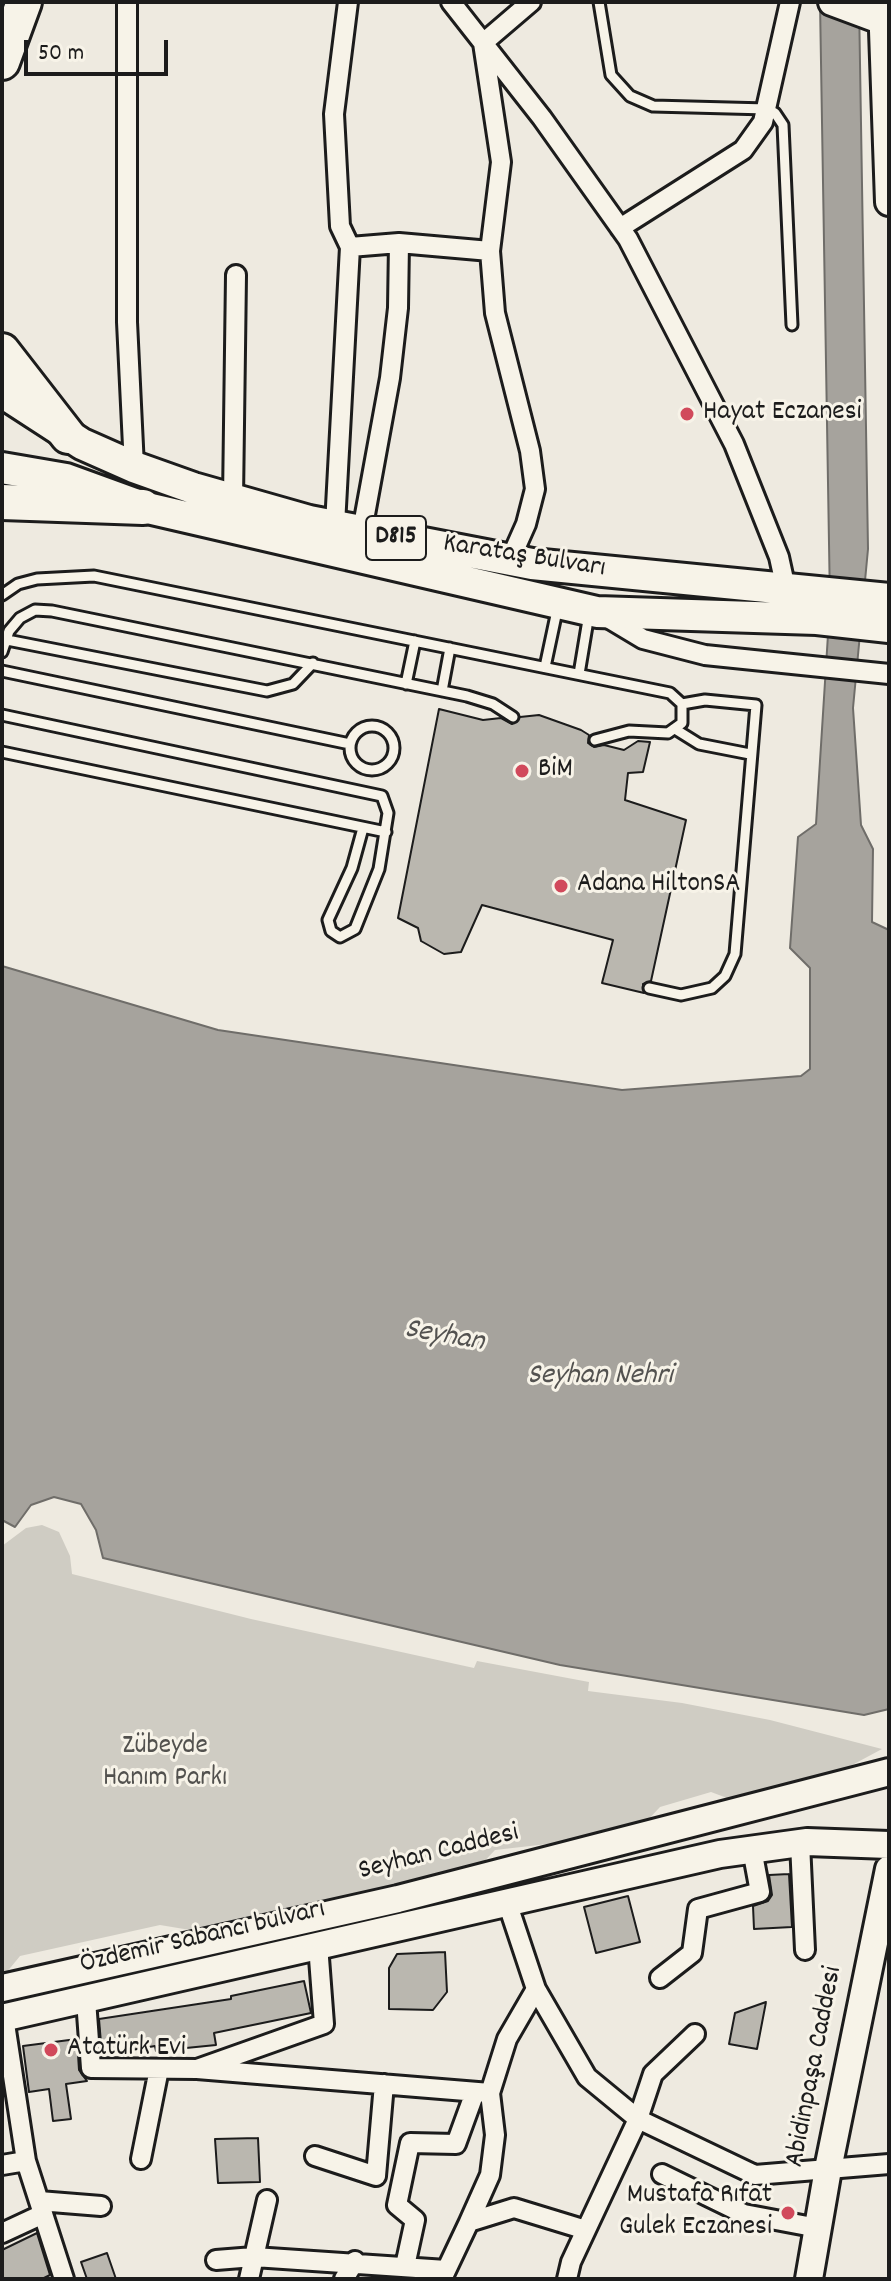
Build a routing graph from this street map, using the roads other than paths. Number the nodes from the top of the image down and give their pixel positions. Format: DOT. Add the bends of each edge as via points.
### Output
graph roads {
  1 [pos="24,2"];
  2 [pos="127,2"];
  3 [pos="348,2"];
  4 [pos="451,2"];
  5 [pos="531,2"];
  6 [pos="599,2"];
  7 [pos="790,2"];
  8 [pos="832,2"];
  9 [pos="881,24"];
  10 [pos="483,43"];
  11 [pos="2,62"];
  12 [pos="887,96"];
  13 [pos="767,109"];
  14 [pos="888,161"];
  15 [pos="889,202"];
  16 [pos="620,228"];
  17 [pos="399,243"];
  18 [pos="350,247"];
  19 [pos="490,251"];
  20 [pos="236,275"];
  21 [pos="792,325"];
  22 [pos="2,351"];
  23 [pos="2,392"];
  24 [pos="68,436"];
  25 [pos="134,467"];
  26 [pos="2,468"];
  27 [pos="233,499"];
  28 [pos="2,502"];
  29 [pos="143,507"];
  30 [pos="348,528"];
  31 [pos="510,560"];
  32 [pos="786,589"];
  33 [pos="2,595"];
  34 [pos="559,603"];
  35 [pos="817,606"];
  36 [pos="887,608"];
  37 [pos="594,611"];
  38 [pos="3,639"];
  39 [pos="415,641"];
  40 [pos="450,648"];
  41 [pos="2,652"];
  42 [pos="313,663"];
  43 [pos="545,667"];
  44 [pos="2,671"];
  45 [pos="579,674"];
  46 [pos="884,674"];
  47 [pos="406,684"];
  48 [pos="442,691"];
  49 [pos="682,704"];
  50 [pos="2,715"];
  51 [pos="513,717"];
  52 [pos="675,729"];
  53 [pos="595,740"];
  54 [pos="350,744"];
  55 [pos="2,752"];
  56 [pos="750,754"];
  57 [pos="363,828"];
  58 [pos="386,832"];
  59 [pos="649,988"];
  60 [pos="889,1772"];
  61 [pos="800,1843"];
  62 [pos="889,1845"];
  63 [pos="752,1849"];
  64 [pos="889,1869"];
  65 [pos="507,1902"];
  66 [pos="318,1945"];
  67 [pos="805,1950"];
  68 [pos="660,1978"];
  69 [pos="2,1988"];
  70 [pos="536,1989"];
  71 [pos="86,2000"];
  72 [pos="3,2017"];
  73 [pos="695,2034"];
  74 [pos="159,2069"];
  75 [pos="197,2069"];
  76 [pos="384,2084"];
  77 [pos="482,2092"];
  78 [pos="638,2119"];
  79 [pos="315,2156"];
  80 [pos="141,2159"];
  81 [pos="26,2161"];
  82 [pos="889,2164"];
  83 [pos="2,2165"];
  84 [pos="828,2169"];
  85 [pos="662,2174"];
  86 [pos="267,2200"];
  87 [pos="101,2206"];
  88 [pos="41,2207"];
  89 [pos="469,2222"];
  90 [pos="818,2228"];
  91 [pos="586,2230"];
  92 [pos="2,2233"];
  93 [pos="254,2257"];
  94 [pos="216,2260"];
  95 [pos="355,2261"];
  96 [pos="405,2266"];
  97 [pos="444,2275"];
  98 [pos="64,2279"];
  99 [pos="249,2279"];
  100 [pos="344,2279"];
  101 [pos="567,2279"];
  102 [pos="809,2279"];
  1 -- 11 [label="highway"];
  2 -- 25 [label="street" via="127,322"];
  3 -- 18 [label="street" via="334,114 340,226"];
  4 -- 10 [label="street"];
  5 -- 10 [label="street"];
  6 -- 13 [label="lane" via="611,75 630,96 653,106"];
  7 -- 13 [label="street"];
  8 -- 9 [label="main road"];
  9 -- 12 [label="main road"];
  10 -- 16 [label="street"];
  10 -- 19 [label="street" via="501,162"];
  12 -- 14 [label="main road"];
  13 -- 16 [label="street" via="743,150"];
  13 -- 21 [label="lane" via="783,125"];
  14 -- 15 [label="main road"];
  16 -- 32 [label="street" via="734,444 779,557"];
  17 -- 18 [label="street"];
  17 -- 19 [label="street"];
  17 -- 30 [label="street" via="390,378"];
  18 -- 30 [label="street"];
  19 -- 31 [label="street" via="495,313 535,489"];
  20 -- 27 [label="street"];
  22 -- 24 [label="highway"];
  23 -- 24 [label="main road, Karataş Bulvarı / D815"];
  24 -- 25 [label="main road, Karataş Bulvarı / D815"];
  25 -- 27 [label="main road, Karataş Bulvarı / D815"];
  26 -- 29 [label="main road, Karataş Bulvarı / D815" via="66,479"];
  27 -- 30 [label="main road, Karataş Bulvarı / D815"];
  28 -- 29 [label="highway"];
  29 -- 34 [label="main road, Karataş Bulvarı / D815"];
  30 -- 31 [label="main road, Karataş Bulvarı / D815"];
  31 -- 32 [label="main road, Karataş Bulvarı / D815"];
  32 -- 35 [label="main road, Karataş Bulvarı / D815"];
  33 -- 39 [label="lane" via="37,579 94,576"];
  34 -- 37 [label="main road, Karataş Bulvarı / D815"];
  34 -- 43 [label="lane"];
  35 -- 36 [label="main road, Karataş Bulvarı / D815"];
  35 -- 37 [label="main road, Karataş Bulvarı / D815"];
  37 -- 45 [label="lane"];
  37 -- 46 [label="street" via="643,639 705,655"];
  38 -- 41 [label="lane"];
  38 -- 42 [label="lane" via="267,691 293,684"];
  38 -- 42 [label="lane" via="28,613 52,611"];
  39 -- 40 [label="lane"];
  39 -- 47 [label="lane"];
  40 -- 43 [label="lane"];
  40 -- 48 [label="lane"];
  42 -- 47 [label="lane"];
  43 -- 45 [label="lane"];
  44 -- 54 [label="lane"];
  45 -- 49 [label="lane" via="670,693"];
  47 -- 48 [label="lane"];
  48 -- 51 [label="lane" via="493,704"];
  49 -- 52 [label="lane" via="682,723"];
  49 -- 56 [label="lane" via="705,700 756,705"];
  50 -- 58 [label="lane" via="375,792 388,807"];
  52 -- 53 [label="lane" via="661,735 629,731"];
  52 -- 56 [label="lane" via="699,744"];
  54 -- 54 [label="lane" via="357,732 375,726 387,733 393,752 387,763 368,769 356,763"];
  55 -- 57 [label="lane"];
  56 -- 59 [label="lane" via="731,966 719,983 702,992 671,995"];
  57 -- 58 [label="lane"];
  57 -- 58 [label="lane" via="328,920 340,937 355,929 379,869"];
  60 -- 69 [label="main road, Seyhan Caddesi" via="398,1899"];
  61 -- 62 [label="main road, Özdemir Sabancı bulvarı"];
  61 -- 63 [label="main road, Özdemir Sabancı bulvarı"];
  61 -- 67 [label="street"];
  63 -- 65 [label="main road, Özdemir Sabancı bulvarı"];
  63 -- 68 [label="street" via="760,1892 698,1909 692,1953"];
  64 -- 84 [label="main road, Abidinpaşa Caddesi"];
  65 -- 66 [label="main road, Özdemir Sabancı bulvarı"];
  65 -- 70 [label="street"];
  66 -- 71 [label="main road, Özdemir Sabancı bulvarı"];
  66 -- 75 [label="street" via="324,2024"];
  70 -- 77 [label="street"];
  70 -- 78 [label="street" via="587,2077"];
  71 -- 72 [label="main road, Özdemir Sabancı bulvarı"];
  71 -- 74 [label="street" via="91,2068"];
  72 -- 81 [label="street"];
  73 -- 78 [label="street" via="653,2074"];
  74 -- 75 [label="street"];
  74 -- 80 [label="street"];
  75 -- 76 [label="street"];
  76 -- 77 [label="street"];
  76 -- 79 [label="street" via="376,2176"];
  77 -- 89 [label="street" via="495,2135 490,2175"];
  77 -- 96 [label="street" via="456,2144 410,2143 397,2205 415,2220"];
  78 -- 84 [label="street" via="755,2175"];
  78 -- 91 [label="street"];
  81 -- 83 [label="street"];
  81 -- 88 [label="street"];
  82 -- 84 [label="street"];
  84 -- 90 [label="main road, Abidinpaşa Caddesi"];
  85 -- 90 [label="street" via="744,2214"];
  86 -- 93 [label="street"];
  87 -- 88 [label="street"];
  88 -- 92 [label="street"];
  88 -- 98 [label="street"];
  89 -- 91 [label="street" via="514,2208"];
  89 -- 97 [label="street"];
  90 -- 102 [label="main road, Abidinpaşa Caddesi"];
  91 -- 101 [label="street"];
  93 -- 94 [label="street"];
  93 -- 95 [label="street"];
  93 -- 99 [label="street"];
  95 -- 96 [label="street"];
  95 -- 100 [label="street"];
  96 -- 97 [label="street"];
}
